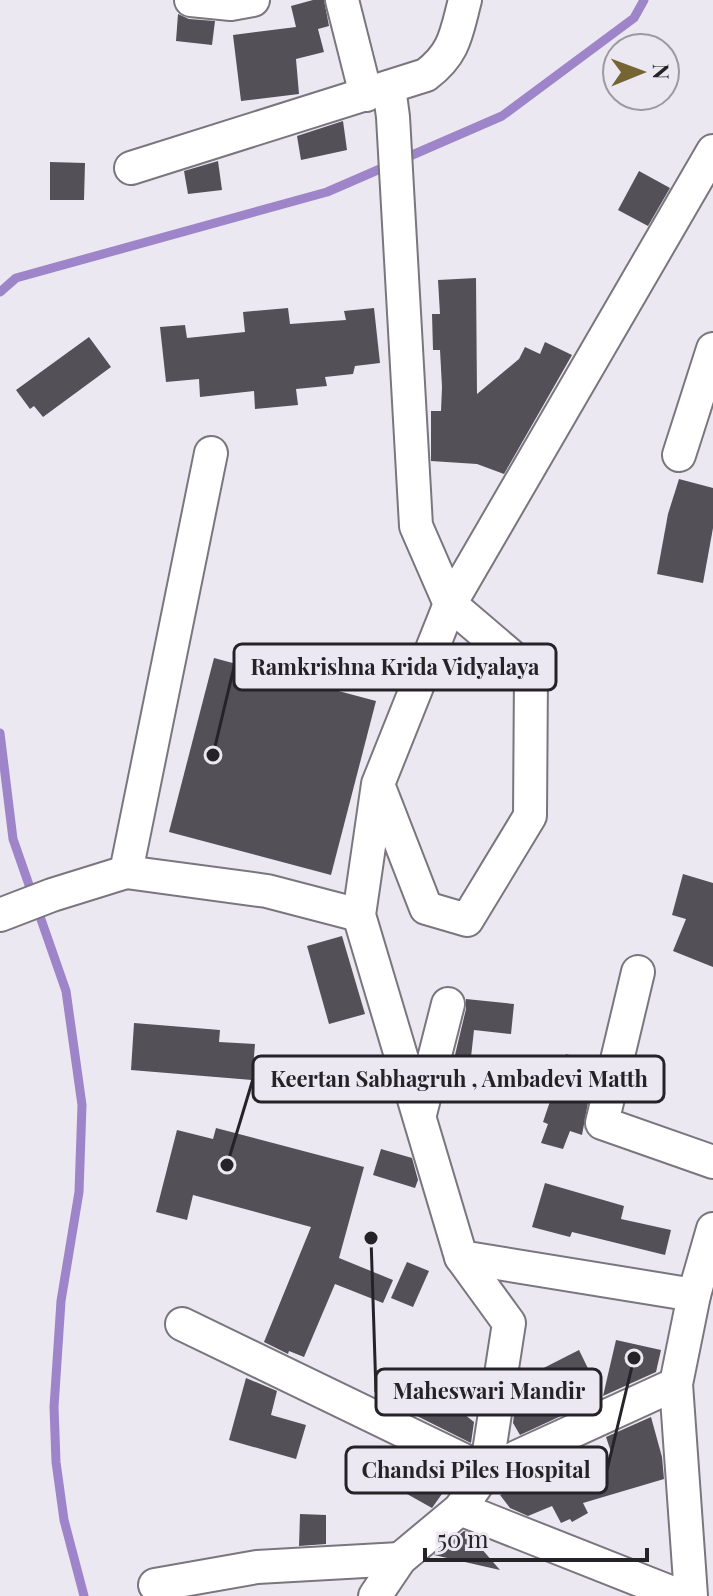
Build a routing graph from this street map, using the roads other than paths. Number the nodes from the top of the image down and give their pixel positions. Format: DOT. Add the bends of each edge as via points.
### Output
graph roads {
  1 [pos="191,0"];
  2 [pos="253,0"];
  3 [pos="342,0"];
  4 [pos="465,0"];
  5 [pos="382,100"];
  6 [pos="713,151"];
  7 [pos="131,168"];
  8 [pos="713,349"];
  9 [pos="211,453"];
  10 [pos="679,455"];
  11 [pos="450,604"];
  12 [pos="378,784"];
  13 [pos="126,872"];
  14 [pos="0,915"];
  15 [pos="359,915"];
  16 [pos="638,972"];
  17 [pos="448,1004"];
  18 [pos="420,1114"];
  19 [pos="713,1162"];
  20 [pos="713,1229"];
  21 [pos="461,1257"];
  22 [pos="694,1295"];
  23 [pos="182,1324"];
  24 [pos="676,1384"];
  25 [pos="486,1471"];
  26 [pos="460,1509"];
  27 [pos="400,1559"];
  28 [pos="155,1585"];
  29 [pos="375,1596"];
  30 [pos="680,1596"];
  31 [pos="691,1596"];
  1 -- 2 [label="street"];
  3 -- 5 [label="street"];
  4 -- 5 [label="street" via="444,62"];
  5 -- 7 [label="street"];
  5 -- 11 [label="street" via="397,187 416,526"];
  6 -- 11 [label="street"];
  8 -- 10 [label="street"];
  9 -- 13 [label="street"];
  11 -- 12 [label="street"];
  11 -- 12 [label="street" via="531,673 530,816 467,920 426,908"];
  12 -- 15 [label="street"];
  13 -- 14 [label="street"];
  13 -- 15 [label="street" via="267,891"];
  15 -- 18 [label="street"];
  16 -- 19 [label="street" via="602,1123"];
  17 -- 18 [label="street"];
  18 -- 21 [label="street"];
  20 -- 22 [label="street"];
  21 -- 22 [label="street"];
  21 -- 25 [label="street" via="509,1323"];
  22 -- 24 [label="street"];
  23 -- 25 [label="street"];
  24 -- 25 [label="street"];
  24 -- 31 [label="street"];
  25 -- 26 [label="street"];
  26 -- 27 [label="street"];
  26 -- 30 [label="street"];
  27 -- 28 [label="street" via="257,1567"];
  27 -- 29 [label="street"];
}
